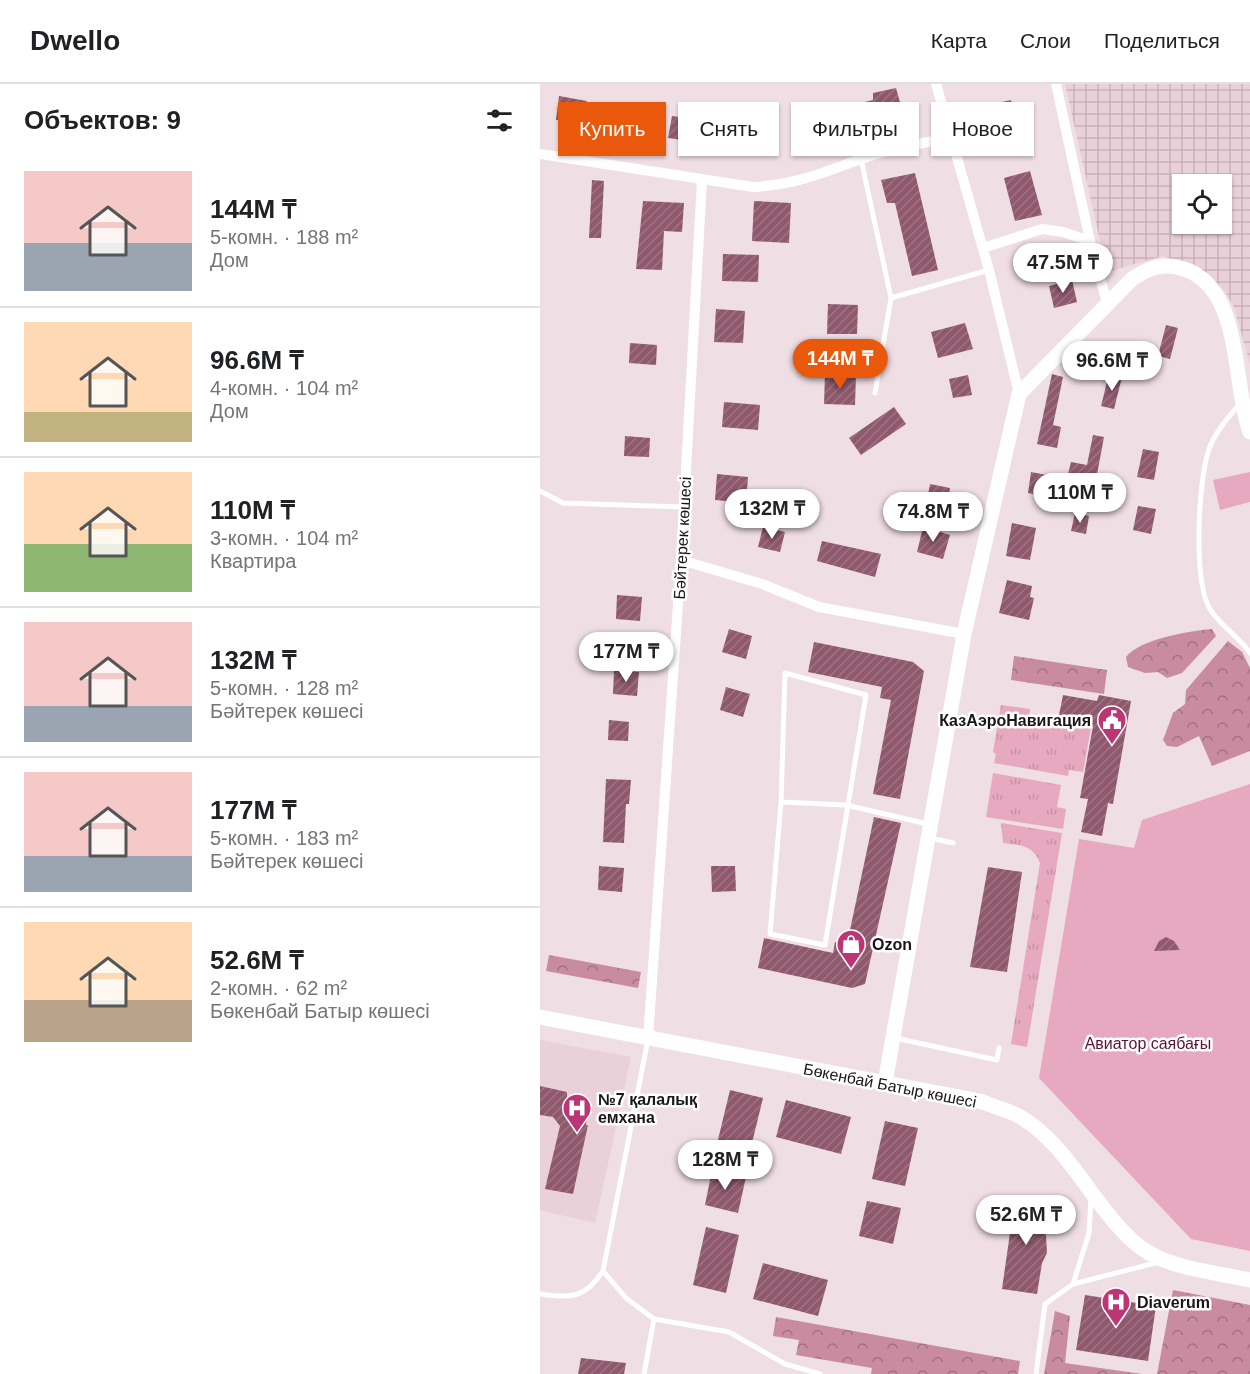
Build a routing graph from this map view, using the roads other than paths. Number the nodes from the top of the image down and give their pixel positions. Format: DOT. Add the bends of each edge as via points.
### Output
graph roads {
  1 [pos="936,84"];
  2 [pos="1056,84"];
  3 [pos="941,102"];
  4 [pos="931,142"];
  5 [pos="540,154"];
  6 [pos="956,156"];
  7 [pos="861,159"];
  8 [pos="702,180"];
  9 [pos="1090,242"];
  10 [pos="982,248"];
  11 [pos="989,270"];
  12 [pos="891,298"];
  13 [pos="1107,303"];
  14 [pos="875,393"];
  15 [pos="1019,394"];
  16 [pos="1243,400"];
  17 [pos="1250,432"];
  18 [pos="540,491"];
  19 [pos="683,507"];
  20 [pos="681,560"];
  21 [pos="964,634"];
  22 [pos="1250,653"];
  23 [pos="781,802"];
  24 [pos="846,806"];
  25 [pos="931,832"];
  26 [pos="953,843"];
  27 [pos="540,1017"];
  28 [pos="893,1037"];
  29 [pos="648,1039"];
  30 [pos="999,1048"];
  31 [pos="885,1083"];
  32 [pos="1091,1191"];
  33 [pos="1165,1261"];
  34 [pos="603,1271"];
  35 [pos="1250,1280"];
  36 [pos="1073,1284"];
  37 [pos="540,1294"];
  38 [pos="654,1319"];
  39 [pos="644,1374"];
  40 [pos="820,1374"];
  41 [pos="1036,1374"];
  1 -- 3 [label="street"];
  2 -- 9 [label="street"];
  4 -- 7 [label="street"];
  5 -- 8 [label="street"];
  6 -- 10 [label="street"];
  7 -- 8 [label="street" via="784,185 753,187"];
  7 -- 12 [label="lane"];
  8 -- 19 [label="street, Бәйтерек көшесі"];
  9 -- 10 [label="street" via="1042,229"];
  9 -- 13 [label="street"];
  10 -- 11 [label="street"];
  11 -- 12 [label="lane"];
  11 -- 15 [label="street"];
  12 -- 14 [label="lane"];
  13 -- 15 [label="street"];
  13 -- 16 [label="street" via="1132,279 1152,267 1177,266 1198,275 1215,293 1224,312"];
  15 -- 21 [label="street"];
  16 -- 17 [label="street"];
  16 -- 22 [label="lane" via="1225,420 1209,449 1203,480 1199,575 1209,607"];
  18 -- 19 [label="lane" via="563,503"];
  19 -- 20 [label="street, Бәйтерек көшесі"];
  20 -- 21 [label="street" via="762,584 819,607"];
  20 -- 29 [label="street, Бәйтерек көшесі"];
  21 -- 25 [label="street"];
  23 -- 24 [label="lane"];
  23 -- 24 [label="lane" via="785,674 866,695"];
  23 -- 24 [label="lane" via="770,934 825,945"];
  24 -- 25 [label="lane"];
  25 -- 26 [label="lane"];
  25 -- 28 [label="street"];
  27 -- 29 [label="street, Бөкенбай Батыр көшесі"];
  28 -- 30 [label="lane" via="997,1060"];
  28 -- 31 [label="street"];
  29 -- 31 [label="street, Бөкенбай Батыр көшесі"];
  29 -- 34 [label="lane"];
  31 -- 32 [label="street, Бөкенбай Батыр көшесі" via="980,1101 1020,1117 1054,1146"];
  32 -- 33 [label="street, Бөкенбай Батыр көшесі" via="1141,1248"];
  32 -- 36 [label="lane" via="1089,1233"];
  33 -- 35 [label="street, Бөкенбай Батыр көшесі"];
  33 -- 36 [label="lane"];
  34 -- 37 [label="lane" via="587,1291 572,1297"];
  34 -- 38 [label="lane" via="627,1298"];
  36 -- 41 [label="lane" via="1045,1304"];
  38 -- 39 [label="lane"];
  38 -- 40 [label="lane" via="729,1332 785,1364"];
}
